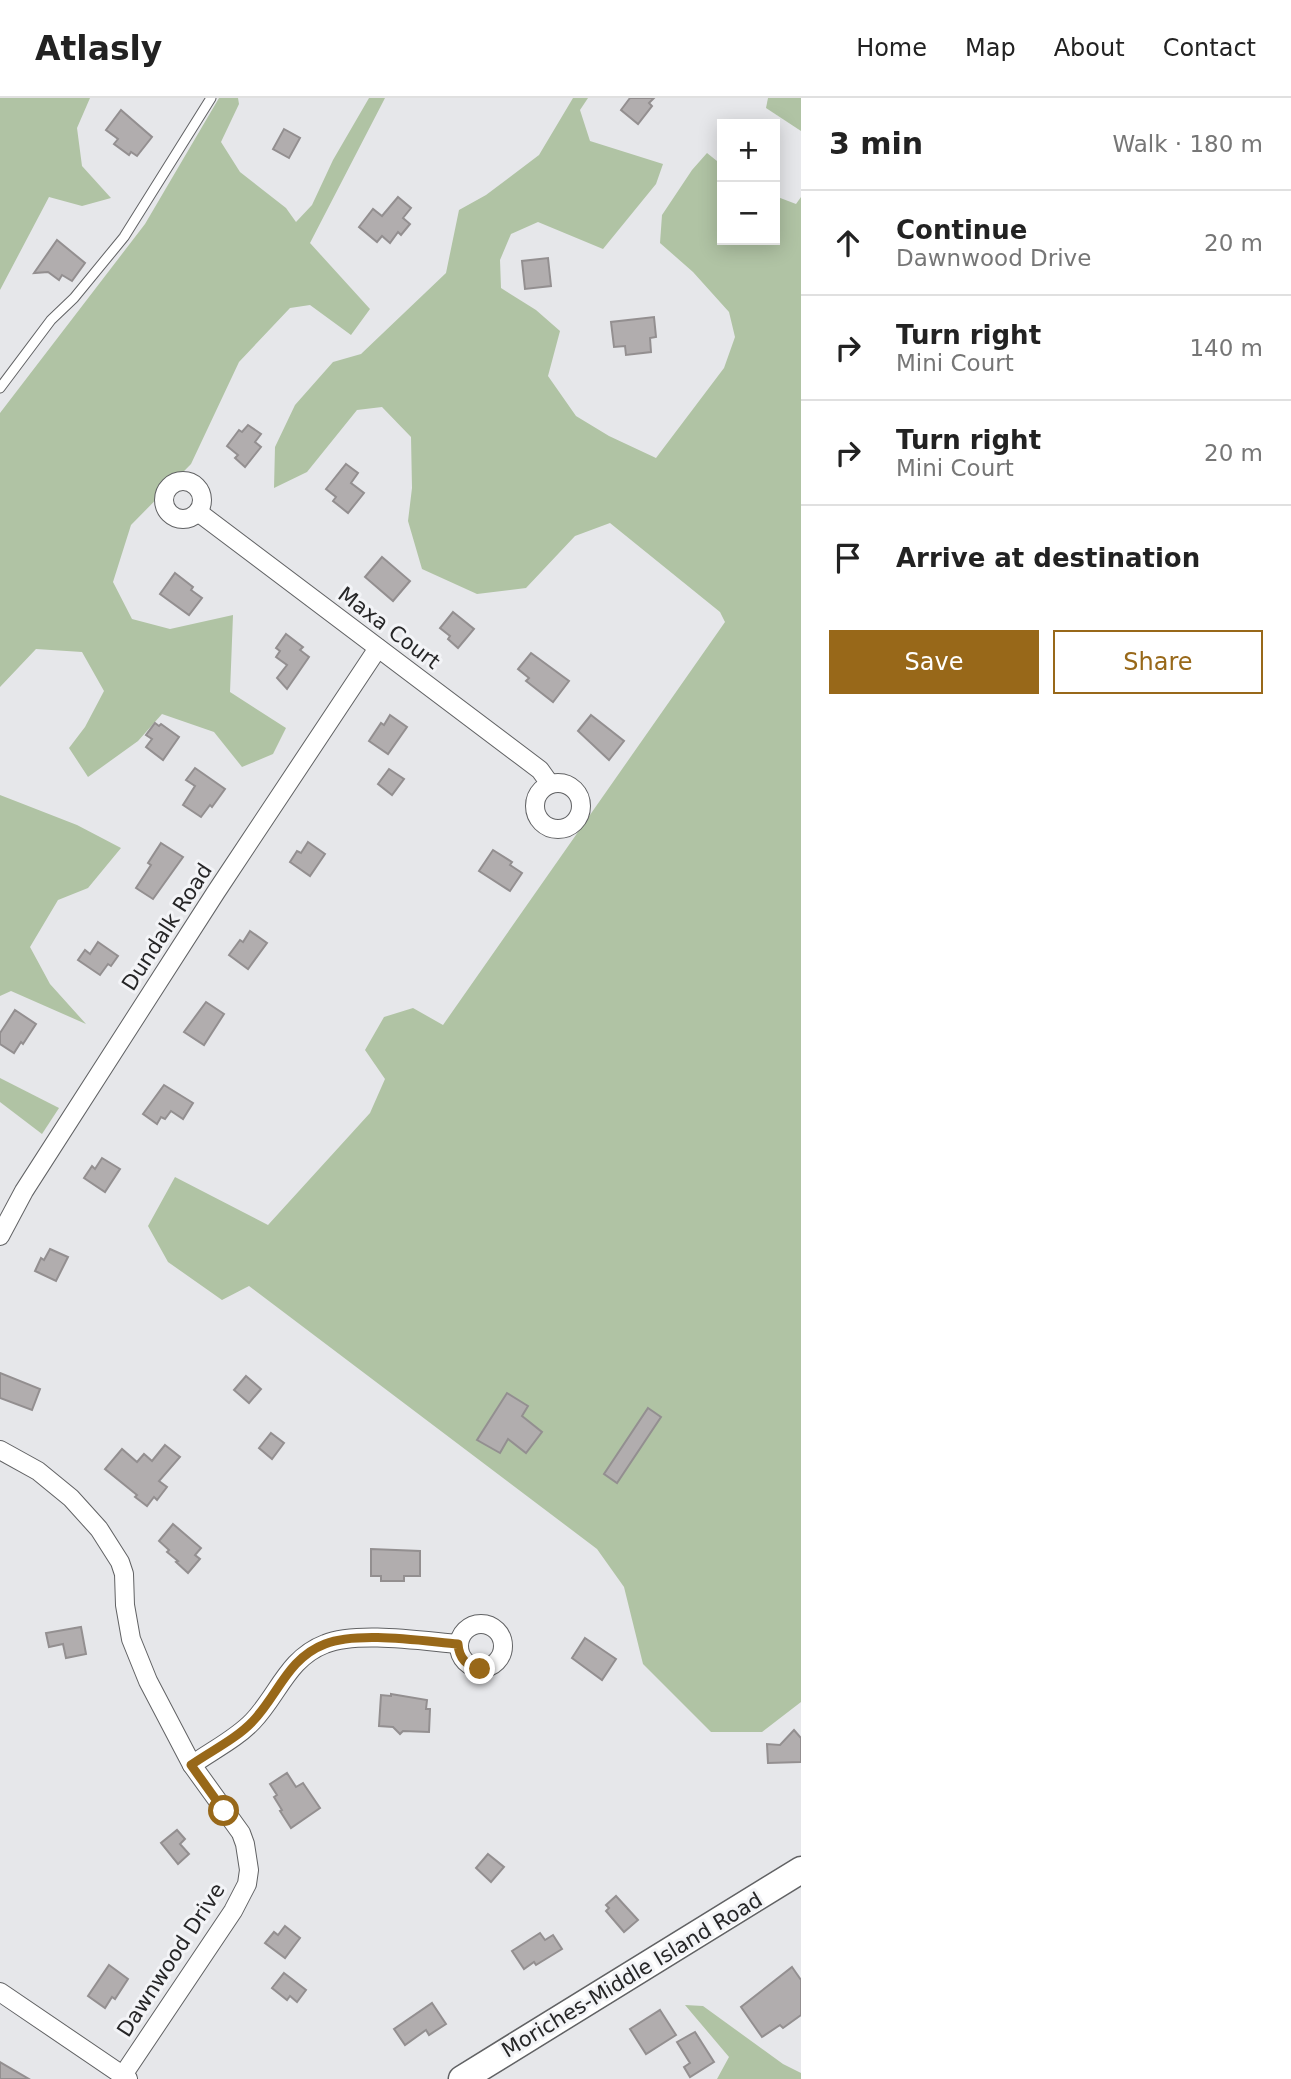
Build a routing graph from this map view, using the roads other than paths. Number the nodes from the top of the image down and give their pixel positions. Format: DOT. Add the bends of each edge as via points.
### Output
graph roads {
  1 [pos="211,98"];
  2 [pos="0,388"];
  3 [pos="198,512"];
  4 [pos="378,648"];
  5 [pos="550,784"];
  6 [pos="0,1236"];
  7 [pos="0,1450"];
  8 [pos="458,1644"];
  9 [pos="191,1765"];
  10 [pos="801,1870"];
  11 [pos="0,1992"];
  12 [pos="126,2077"];
  13 [pos="462,2079"];
  1 -- 2 [label="lane" via="124,237 51,320"];
  3 -- 4 [label="street, Maxa Court"];
  4 -- 5 [label="street, Maxa Court" via="540,770"];
  4 -- 6 [label="street, Dundalk Road" via="65,1126"];
  7 -- 9 [label="street, Dawnwood Drive" via="38,1471 71,1498 116,1555 124,1574 131,1639"];
  8 -- 9 [label="street" via="351,1638 323,1644 291,1667 247,1727"];
  9 -- 12 [label="street, Dawnwood Drive" via="241,1833 249,1857 247,1884"];
  10 -- 13 [label="main road, Moriches-Middle Island Road"];
  11 -- 12 [label="street"];
}
